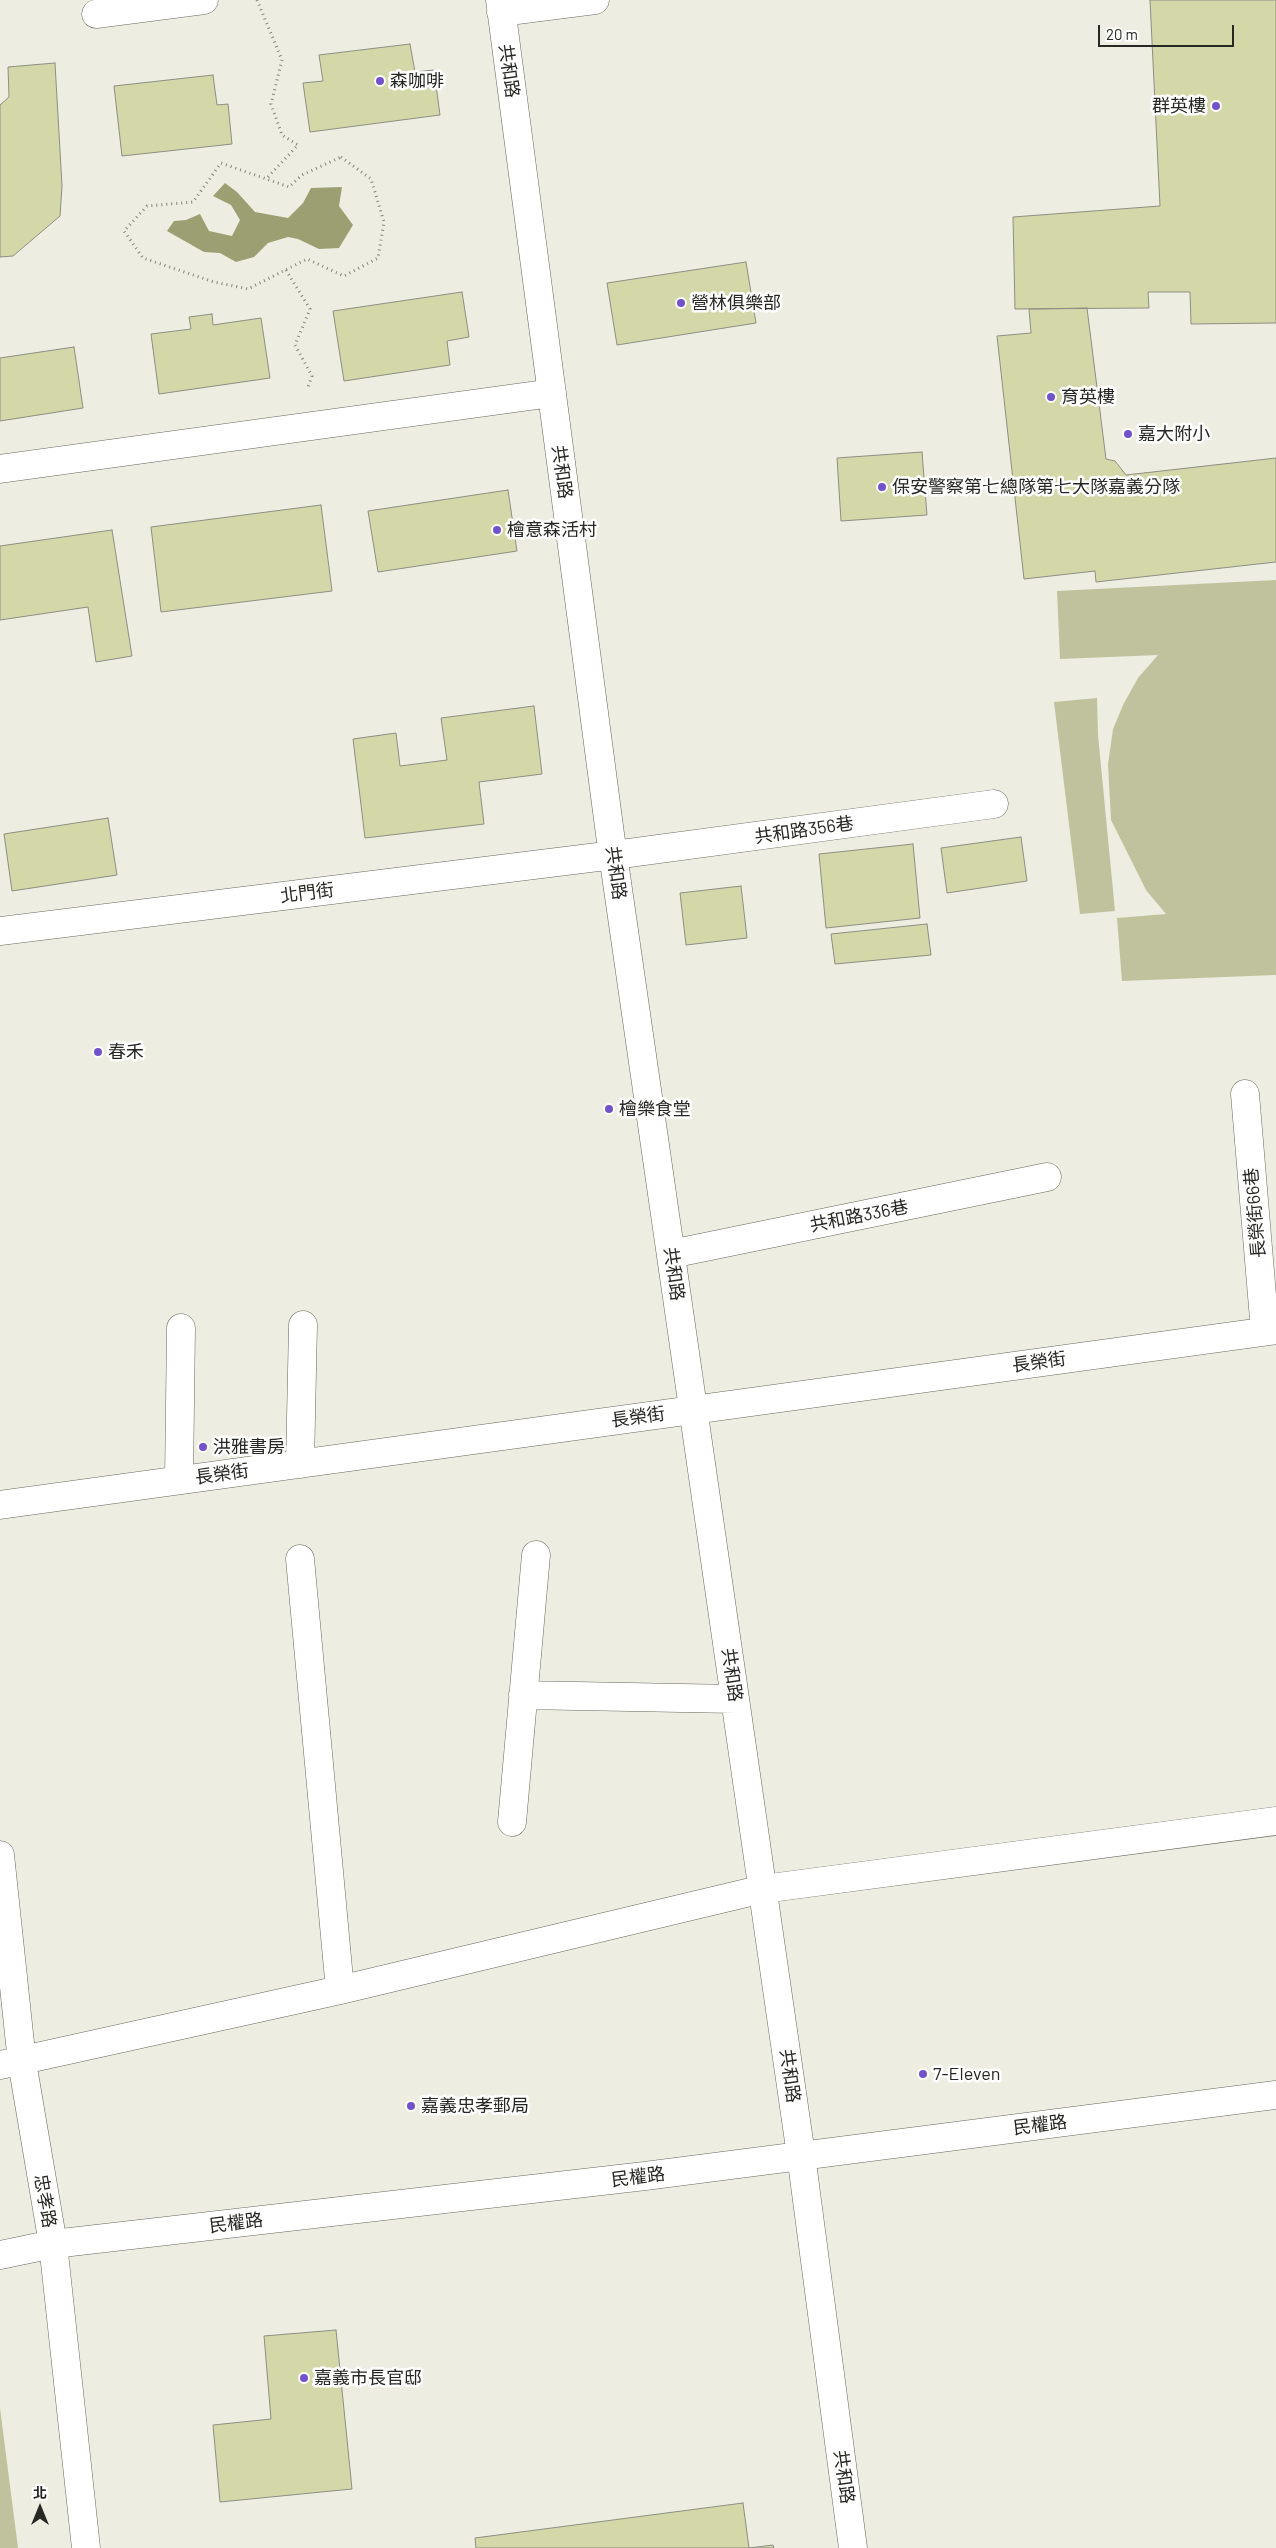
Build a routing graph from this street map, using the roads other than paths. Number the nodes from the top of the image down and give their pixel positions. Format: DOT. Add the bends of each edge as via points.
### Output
graph roads {
  1 [pos="204,0"];
  2 [pos="595,0"];
  3 [pos="500,6"];
  4 [pos="96,14"];
  5 [pos="552,393"];
  6 [pos="0,469"];
  7 [pos="994,804"];
  8 [pos="614,855"];
  9 [pos="0,931"];
  10 [pos="1245,1094"];
  11 [pos="1047,1177"];
  12 [pos="671,1254"];
  13 [pos="302,1325"];
  14 [pos="181,1328"];
  15 [pos="1270,1331"];
  16 [pos="693,1409"];
  17 [pos="300,1464"];
  18 [pos="179,1480"];
  19 [pos="0,1505"];
  20 [pos="536,1555"];
  21 [pos="300,1559"];
  22 [pos="523,1695"];
  23 [pos="735,1699"];
  24 [pos="1276,1821"];
  25 [pos="512,1822"];
  26 [pos="0,1855"];
  27 [pos="763,1889"];
  28 [pos="340,1990"];
  29 [pos="11,2063"];
  30 [pos="1276,2095"];
  31 [pos="801,2155"];
  32 [pos="52,2244"];
  33 [pos="0,2255"];
  34 [pos="86,2548"];
  35 [pos="853,2548"];
  1 -- 4 [label="street"];
  2 -- 3 [label="street"];
  3 -- 5 [label="street, 共和路"];
  5 -- 6 [label="street"];
  5 -- 8 [label="street, 共和路"];
  7 -- 8 [label="street, 共和路356巷"];
  8 -- 9 [label="street, 北門街"];
  8 -- 12 [label="street, 共和路"];
  10 -- 15 [label="street, 長榮街66巷"];
  11 -- 12 [label="street, 共和路336巷"];
  12 -- 16 [label="street, 共和路"];
  13 -- 17 [label="street"];
  14 -- 18 [label="street"];
  15 -- 16 [label="street, 長榮街"];
  16 -- 17 [label="street, 長榮街"];
  16 -- 23 [label="street, 共和路"];
  17 -- 18 [label="street, 長榮街"];
  18 -- 19 [label="street, 長榮街"];
  20 -- 22 [label="street"];
  21 -- 28 [label="street"];
  22 -- 23 [label="street"];
  22 -- 25 [label="street"];
  23 -- 27 [label="street, 共和路"];
  24 -- 27 [label="street"];
  26 -- 29 [label="street, 忠孝路"];
  27 -- 28 [label="street"];
  27 -- 31 [label="street, 共和路"];
  28 -- 29 [label="street"];
  29 -- 32 [label="street, 忠孝路"];
  30 -- 31 [label="street, 民權路"];
  31 -- 32 [label="street, 民權路"];
  31 -- 35 [label="street, 共和路"];
  32 -- 33 [label="street, 民權路"];
  32 -- 34 [label="street, 忠孝路"];
}
